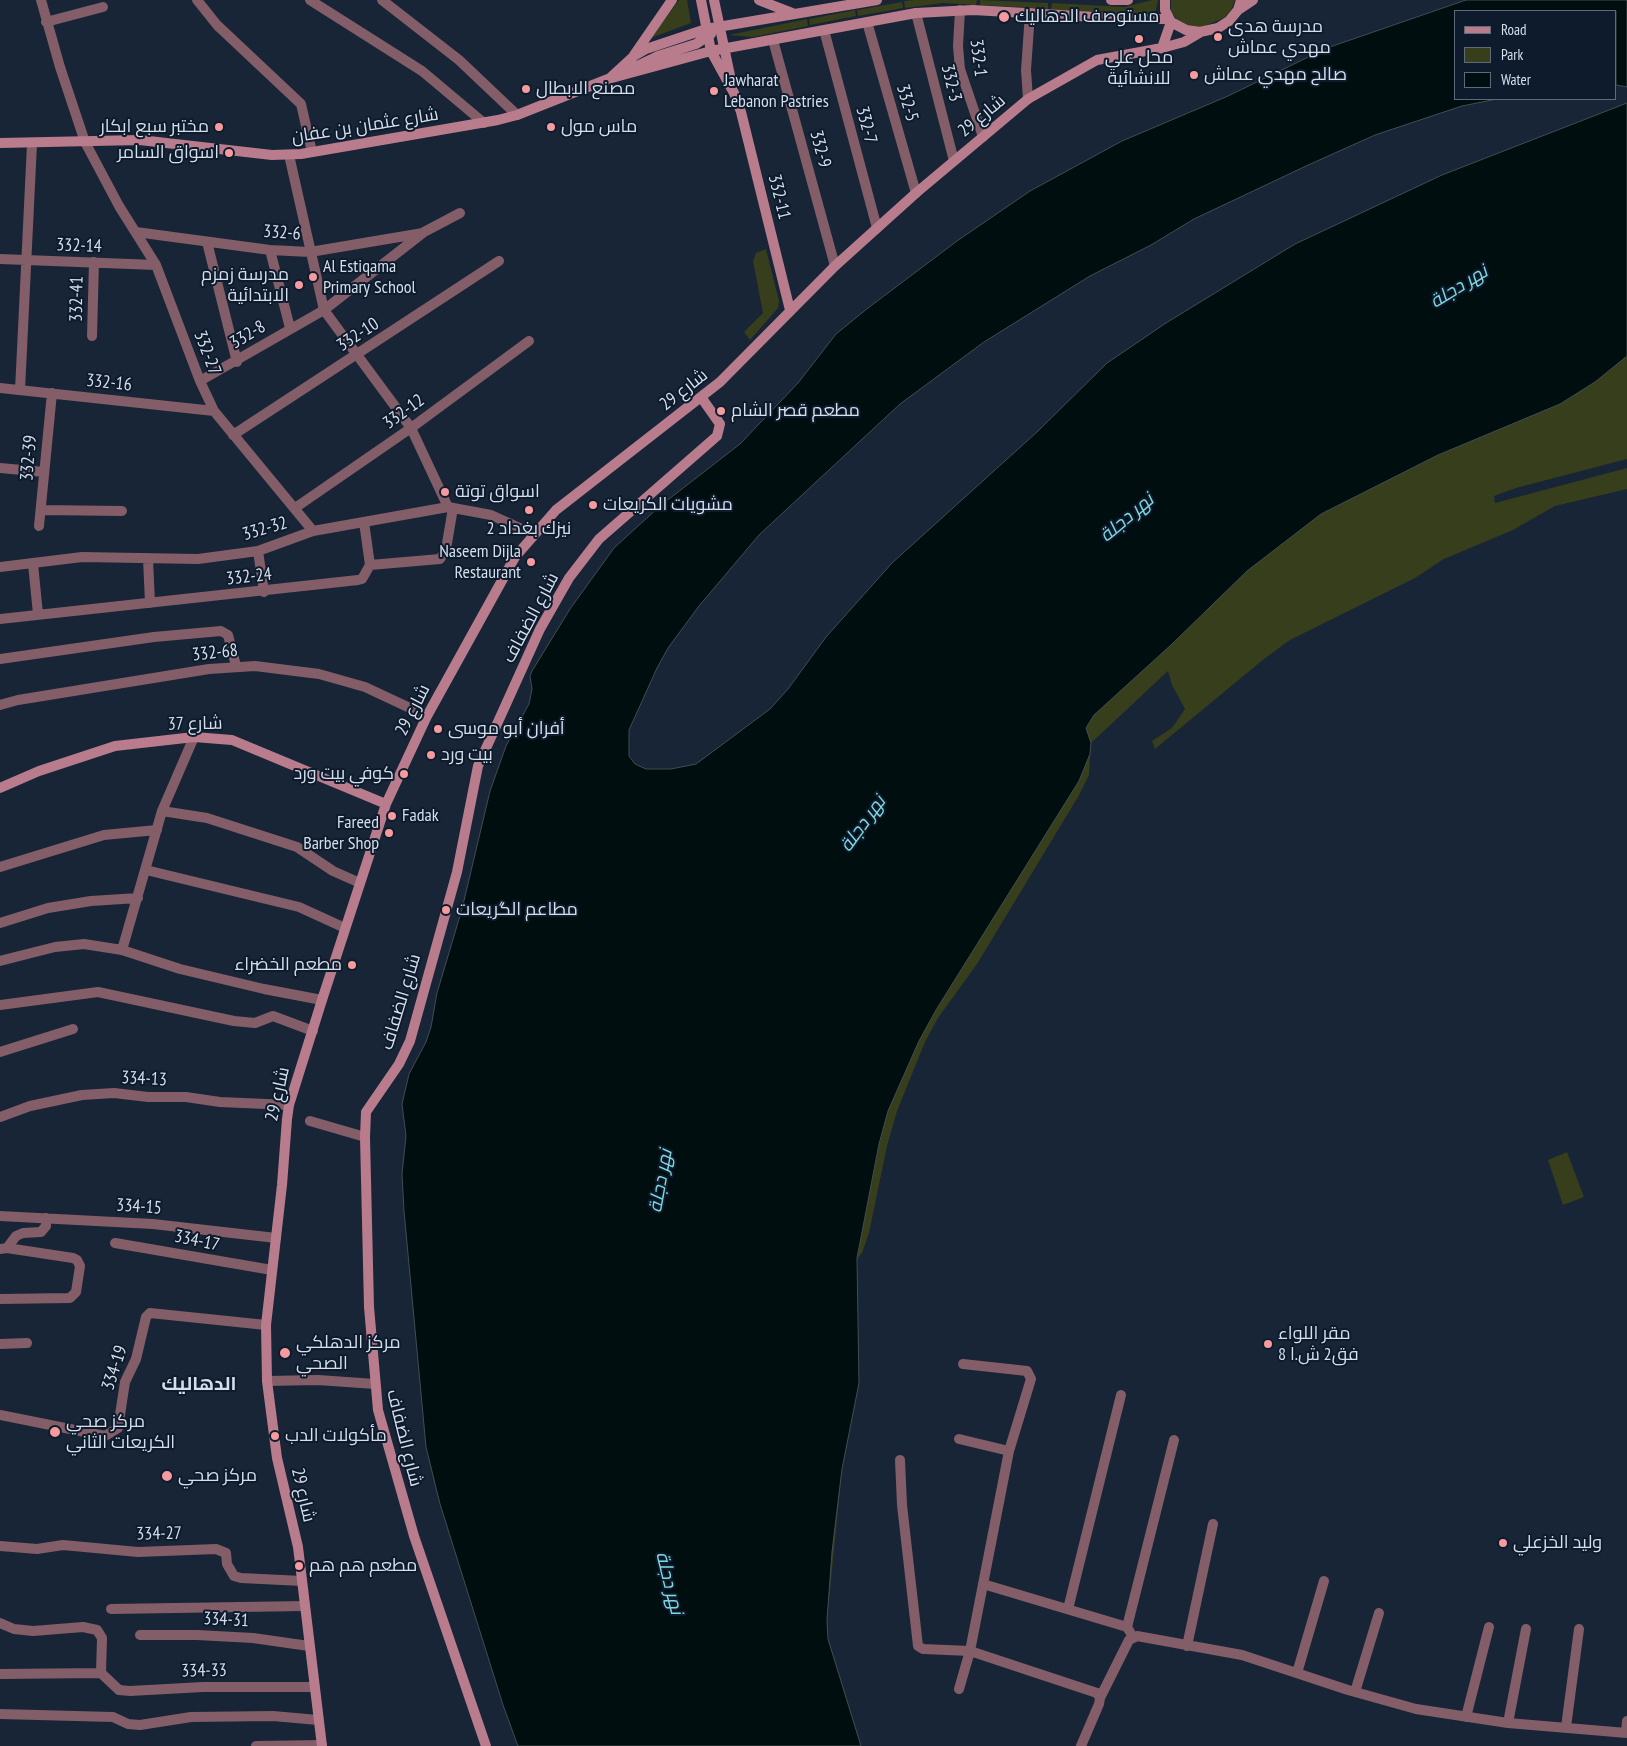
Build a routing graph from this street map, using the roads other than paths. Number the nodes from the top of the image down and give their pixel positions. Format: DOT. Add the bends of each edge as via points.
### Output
graph roads {
  1 [pos="41,0"];
  2 [pos="197,0"];
  3 [pos="310,0"];
  4 [pos="382,0"];
  5 [pos="672,0"];
  6 [pos="701,0"];
  7 [pos="714,0"];
  8 [pos="759,0"];
  9 [pos="877,0"];
  10 [pos="1111,0"];
  11 [pos="1128,0"];
  12 [pos="1165,0"];
  13 [pos="1241,0"];
  14 [pos="1253,0"];
  15 [pos="103,7"];
  16 [pos="960,10"];
  17 [pos="1238,10"];
  18 [pos="916,13"];
  19 [pos="792,14"];
  20 [pos="1030,14"];
  21 [pos="1170,20"];
  22 [pos="46,22"];
  23 [pos="867,22"];
  24 [pos="719,26"];
  25 [pos="824,30"];
  26 [pos="1201,32"];
  27 [pos="707,33"];
  28 [pos="773,40"];
  29 [pos="1162,48"];
  30 [pos="724,49"];
  31 [pos="711,51"];
  32 [pos="634,56"];
  33 [pos="608,79"];
  34 [pos="734,93"];
  35 [pos="1028,99"];
  36 [pos="517,115"];
  37 [pos="484,123"];
  38 [pos="983,137"];
  39 [pos="85,142"];
  40 [pos="0,143"];
  41 [pos="32,144"];
  42 [pos="312,152"];
  43 [pos="289,155"];
  44 [pos="954,161"];
  45 [pos="916,193"];
  46 [pos="460,213"];
  47 [pos="877,228"];
  48 [pos="136,232"];
  49 [pos="424,232"];
  50 [pos="207,242"];
  51 [pos="270,250"];
  52 [pos="310,252"];
  53 [pos="0,259"];
  54 [pos="28,260"];
  55 [pos="499,261"];
  56 [pos="94,262"];
  57 [pos="156,265"];
  58 [pos="835,266"];
  59 [pos="324,310"];
  60 [pos="790,310"];
  61 [pos="290,328"];
  62 [pos="92,336"];
  63 [pos="529,341"];
  64 [pos="358,355"];
  65 [pos="237,362"];
  66 [pos="200,381"];
  67 [pos="0,388"];
  68 [pos="20,390"];
  69 [pos="52,393"];
  70 [pos="700,398"];
  71 [pos="214,410"];
  72 [pos="411,428"];
  73 [pos="233,435"];
  74 [pos="0,468"];
  75 [pos="44,472"];
  76 [pos="295,508"];
  77 [pos="451,508"];
  78 [pos="41,510"];
  79 [pos="122,511"];
  80 [pos="364,522"];
  81 [pos="39,526"];
  82 [pos="313,531"];
  83 [pos="533,534"];
  84 [pos="258,551"];
  85 [pos="148,559"];
  86 [pos="33,564"];
  87 [pos="370,565"];
  88 [pos="0,567"];
  89 [pos="264,592"];
  90 [pos="150,603"];
  91 [pos="38,614"];
  92 [pos="0,619"];
  93 [pos="0,659"];
  94 [pos="236,666"];
  95 [pos="0,705"];
  96 [pos="427,716"];
  97 [pos="194,737"];
  98 [pos="0,788"];
  99 [pos="386,804"];
  100 [pos="162,811"];
  101 [pos="157,830"];
  102 [pos="0,867"];
  103 [pos="146,870"];
  104 [pos="360,884"];
  105 [pos="138,898"];
  106 [pos="0,923"];
  107 [pos="345,928"];
  108 [pos="122,950"];
  109 [pos="0,961"];
  110 [pos="322,1000"];
  111 [pos="0,1005"];
  112 [pos="72,1029"];
  113 [pos="313,1031"];
  114 [pos="0,1052"];
  115 [pos="289,1105"];
  116 [pos="0,1117"];
  117 [pos="310,1121"];
  118 [pos="364,1138"];
  119 [pos="0,1216"];
  120 [pos="46,1218"];
  121 [pos="276,1238"];
  122 [pos="115,1244"];
  123 [pos="4,1249"];
  124 [pos="272,1270"];
  125 [pos="0,1299"];
  126 [pos="266,1325"];
  127 [pos="27,1343"];
  128 [pos="0,1344"];
  129 [pos="963,1364"];
  130 [pos="267,1381"];
  131 [pos="374,1384"];
  132 [pos="1121,1395"];
  133 [pos="0,1415"];
  134 [pos="959,1439"];
  135 [pos="1174,1440"];
  136 [pos="1009,1451"];
  137 [pos="900,1460"];
  138 [pos="1213,1524"];
  139 [pos="0,1546"];
  140 [pos="302,1581"];
  141 [pos="1324,1581"];
  142 [pos="983,1584"];
  143 [pos="305,1606"];
  144 [pos="111,1609"];
  145 [pos="1068,1609"];
  146 [pos="1379,1613"];
  147 [pos="0,1623"];
  148 [pos="1127,1627"];
  149 [pos="1488,1627"];
  150 [pos="1526,1629"];
  151 [pos="1579,1629"];
  152 [pos="140,1635"];
  153 [pos="1133,1637"];
  154 [pos="309,1646"];
  155 [pos="1187,1646"];
  156 [pos="970,1650"];
  157 [pos="102,1673"];
  158 [pos="1297,1673"];
  159 [pos="0,1674"];
  160 [pos="314,1687"];
  161 [pos="959,1690"];
  162 [pos="1356,1692"];
  163 [pos="1100,1698"];
  164 [pos="0,1714"];
  165 [pos="1466,1717"];
  166 [pos="318,1720"];
  167 [pos="1627,1721"];
  168 [pos="1508,1723"];
  169 [pos="1566,1727"];
  170 [pos="1626,1733"];
  171 [pos="322,1745"];
  172 [pos="256,1746"];
  173 [pos="486,1746"];
  174 [pos="1081,1746"];
  1 -- 22 [label="street, 332-27"];
  2 -- 42 [label="street" via="217,25 301,104"];
  3 -- 37 [label="street" via="422,71"];
  4 -- 36 [label="street" via="459,60"];
  5 -- 32 [label="street"];
  6 -- 27 [label="street, 332-11"];
  7 -- 24 [label="street, 332-11"];
  8 -- 19 [label="street"];
  9 -- 19 [label="street, شارع عثمان بن عفان"];
  10 -- 11 [label="street"];
  12 -- 21 [label="street"];
  13 -- 17 [label="street"];
  14 -- 17 [label="street"];
  15 -- 22 [label="street"];
  16 -- 18 [label="street, شارع عثمان بن عفان"];
  16 -- 20 [label="street, شارع عثمان بن عفان"];
  16 -- 38 [label="street, 332-1" via="960,69"];
  17 -- 26 [label="street, شارع 29" via="1222,26"];
  18 -- 23 [label="street, شارع عثمان بن عفان"];
  18 -- 44 [label="street, 332-3"];
  19 -- 24 [label="street, شارع عثمان بن عفان"];
  20 -- 21 [label="street, شارع عثمان بن عفان"];
  20 -- 35 [label="street" via="1026,70"];
  21 -- 26 [label="street" via="1186,30"];
  21 -- 29 [label="street"];
  22 -- 39 [label="street, 332-27"];
  23 -- 25 [label="street, شارع عثمان بن عفان"];
  23 -- 45 [label="street, 332-5"];
  24 -- 27 [label="street, شارع عثمان بن عفان"];
  24 -- 30 [label="street, 332-11"];
  25 -- 28 [label="street, شارع عثمان بن عفان"];
  25 -- 47 [label="street, 332-7"];
  26 -- 29 [label="street, شارع 29" via="1184,42"];
  27 -- 31 [label="street, 332-11"];
  27 -- 32 [label="street, شارع عثمان بن عفان" via="655,45"];
  27 -- 33 [label="street" via="696,44 658,56"];
  28 -- 30 [label="street, شارع عثمان بن عفان"];
  28 -- 58 [label="street, 332-9"];
  29 -- 35 [label="street, شارع 29" via="1097,60"];
  30 -- 31 [label="street, شارع عثمان بن عفان"];
  30 -- 34 [label="street, 332-11"];
  31 -- 33 [label="street, شارع عثمان بن عفان"];
  31 -- 34 [label="street, 332-11"];
  32 -- 33 [label="street, شارع عثمان بن عفان"];
  33 -- 36 [label="street, شارع عثمان بن عفان"];
  34 -- 60 [label="street, 332-11"];
  35 -- 38 [label="street, شارع 29"];
  36 -- 37 [label="street, شارع عثمان بن عفان"];
  37 -- 42 [label="street, شارع عثمان بن عفان"];
  38 -- 44 [label="street, شارع 29"];
  39 -- 41 [label="street, شارع عثمان بن عفان"];
  39 -- 43 [label="street, شارع عثمان بن عفان" via="162,141"];
  39 -- 48 [label="street, 332-27" via="118,206"];
  40 -- 41 [label="street, شارع عثمان بن عفان"];
  41 -- 54 [label="street"];
  42 -- 43 [label="street, شارع عثمان بن عفان"];
  43 -- 52 [label="street"];
  44 -- 45 [label="street, شارع 29"];
  45 -- 47 [label="street, شارع 29"];
  46 -- 49 [label="street, 332-8"];
  47 -- 58 [label="street, شارع 29"];
  48 -- 50 [label="street, 332-6"];
  48 -- 57 [label="street, 332-27"];
  49 -- 52 [label="street, 332-6"];
  49 -- 59 [label="street, 332-8"];
  50 -- 51 [label="street, 332-6"];
  50 -- 65 [label="street"];
  51 -- 52 [label="street, 332-6"];
  51 -- 61 [label="street"];
  52 -- 59 [label="street"];
  53 -- 54 [label="street, 332-14"];
  54 -- 56 [label="street, 332-14"];
  54 -- 68 [label="street"];
  55 -- 64 [label="street, 332-10"];
  56 -- 57 [label="street, 332-14"];
  56 -- 62 [label="street, 332-41"];
  57 -- 66 [label="street, 332-27"];
  58 -- 60 [label="street, شارع 29"];
  59 -- 61 [label="street, 332-8"];
  59 -- 64 [label="street"];
  60 -- 70 [label="street, شارع 29" via="731,373"];
  61 -- 65 [label="street, 332-8"];
  63 -- 72 [label="street, 332-12"];
  64 -- 72 [label="street"];
  64 -- 73 [label="street, 332-10"];
  65 -- 66 [label="street, 332-8"];
  66 -- 71 [label="street, 332-27"];
  67 -- 68 [label="street, 332-16"];
  68 -- 69 [label="street, 332-16"];
  69 -- 71 [label="street, 332-16"];
  69 -- 75 [label="street, 332-39"];
  70 -- 83 [label="street, شارع 29" via="556,510"];
  70 -- 118 [label="street, شارع الضفاف" via="720,424 717,436 599,539 569,578 540,629 478,766 457,872 410,1040 399,1064 368,1108"];
  71 -- 73 [label="street, 332-27"];
  72 -- 76 [label="street, 332-12"];
  72 -- 77 [label="street"];
  73 -- 76 [label="street, 332-27"];
  74 -- 75 [label="street"];
  75 -- 78 [label="street, 332-39"];
  76 -- 82 [label="street, 332-27"];
  77 -- 80 [label="street, 332-32"];
  77 -- 83 [label="street, 332-32" via="491,515"];
  77 -- 87 [label="street" via="446,548 440,559"];
  78 -- 79 [label="street"];
  78 -- 81 [label="street, 332-39"];
  80 -- 82 [label="street, 332-32"];
  80 -- 87 [label="street"];
  82 -- 84 [label="street, 332-32"];
  83 -- 96 [label="street, شارع 29" via="504,575"];
  84 -- 85 [label="street, 332-32" via="198,559"];
  84 -- 89 [label="street"];
  85 -- 86 [label="street, 332-32" via="82,556"];
  85 -- 90 [label="street"];
  86 -- 88 [label="street, 332-32"];
  86 -- 91 [label="street"];
  87 -- 89 [label="street, 332-24" via="362,579"];
  89 -- 90 [label="street, 332-24"];
  90 -- 91 [label="street, 332-24"];
  91 -- 92 [label="street, 332-24"];
  93 -- 94 [label="street" via="221,631 228,635"];
  94 -- 95 [label="street, 332-68"];
  94 -- 96 [label="street, 332-68" via="319,674 365,687"];
  96 -- 99 [label="street, شارع 29"];
  97 -- 98 [label="street, شارع 37" via="116,746 39,771"];
  97 -- 99 [label="street, شارع 37" via="232,740"];
  97 -- 100 [label="street"];
  99 -- 104 [label="street, شارع 29"];
  100 -- 101 [label="street"];
  100 -- 104 [label="street" via="207,818 297,846 333,871"];
  101 -- 102 [label="street" via="104,836"];
  101 -- 103 [label="street"];
  103 -- 105 [label="street"];
  103 -- 107 [label="street" via="299,907"];
  104 -- 107 [label="street, شارع 29"];
  105 -- 106 [label="street" via="91,900 48,908"];
  105 -- 108 [label="street"];
  107 -- 110 [label="street, شارع 29"];
  108 -- 109 [label="street" via="84,944 55,947"];
  108 -- 110 [label="street" via="180,969"];
  110 -- 113 [label="street, شارع 29"];
  111 -- 113 [label="street" via="98,992 234,1021 255,1023 273,1016"];
  112 -- 114 [label="street"];
  113 -- 115 [label="street, شارع 29"];
  115 -- 116 [label="street, 334-13" via="114,1093 82,1095 39,1104"];
  115 -- 121 [label="street, شارع 29"];
  117 -- 118 [label="street"];
  118 -- 131 [label="street, شارع الضفاف"];
  119 -- 120 [label="street, 334-15"];
  120 -- 121 [label="street, 334-15" via="153,1224"];
  120 -- 123 [label="street" via="42,1232 16,1236"];
  121 -- 124 [label="street, شارع 29"];
  122 -- 124 [label="street, 334-17"];
  123 -- 125 [label="street" via="77,1260 80,1266 75,1296"];
  124 -- 126 [label="street, شارع 29"];
  126 -- 130 [label="street, شارع 29"];
  126 -- 133 [label="street, 334-19" via="150,1313 125,1382 118,1428 105,1436"];
  127 -- 128 [label="street"];
  129 -- 136 [label="street" via="1030,1374"];
  130 -- 131 [label="street"];
  130 -- 140 [label="street, شارع 29" via="277,1458 298,1547"];
  131 -- 173 [label="street, شارع الضفاف" via="383,1433 414,1536"];
  132 -- 145 [label="street"];
  134 -- 136 [label="street"];
  135 -- 148 [label="street"];
  136 -- 142 [label="street"];
  137 -- 156 [label="street" via="918,1646 923,1649"];
  138 -- 155 [label="street"];
  139 -- 140 [label="street, 334-27" via="37,1548 63,1545 138,1552 216,1549 226,1553 234,1576"];
  140 -- 143 [label="street, شارع 29"];
  141 -- 158 [label="street"];
  142 -- 145 [label="street"];
  142 -- 156 [label="street"];
  143 -- 144 [label="street"];
  143 -- 154 [label="street, شارع 29"];
  145 -- 148 [label="street"];
  146 -- 162 [label="street"];
  147 -- 157 [label="street" via="14,1630 84,1627 96,1630 102,1638"];
  148 -- 153 [label="street"];
  149 -- 165 [label="street"];
  150 -- 168 [label="street"];
  151 -- 169 [label="street"];
  152 -- 154 [label="street, 334-31" via="197,1634"];
  153 -- 155 [label="street"];
  153 -- 163 [label="street"];
  154 -- 160 [label="street, شارع 29"];
  155 -- 158 [label="street" via="1219,1649"];
  156 -- 161 [label="street"];
  156 -- 163 [label="street" via="1097,1692"];
  157 -- 159 [label="street"];
  157 -- 160 [label="street, 334-33" via="119,1690 130,1691"];
  158 -- 162 [label="street"];
  160 -- 166 [label="street, شارع 29"];
  162 -- 165 [label="street" via="1416,1709"];
  163 -- 174 [label="street"];
  164 -- 166 [label="street" via="113,1716 128,1724 200,1717 273,1716"];
  165 -- 168 [label="street"];
  166 -- 171 [label="street, شارع 29"];
  167 -- 170 [label="street"];
  168 -- 169 [label="street"];
  169 -- 170 [label="street"];
  171 -- 172 [label="street"];
}
